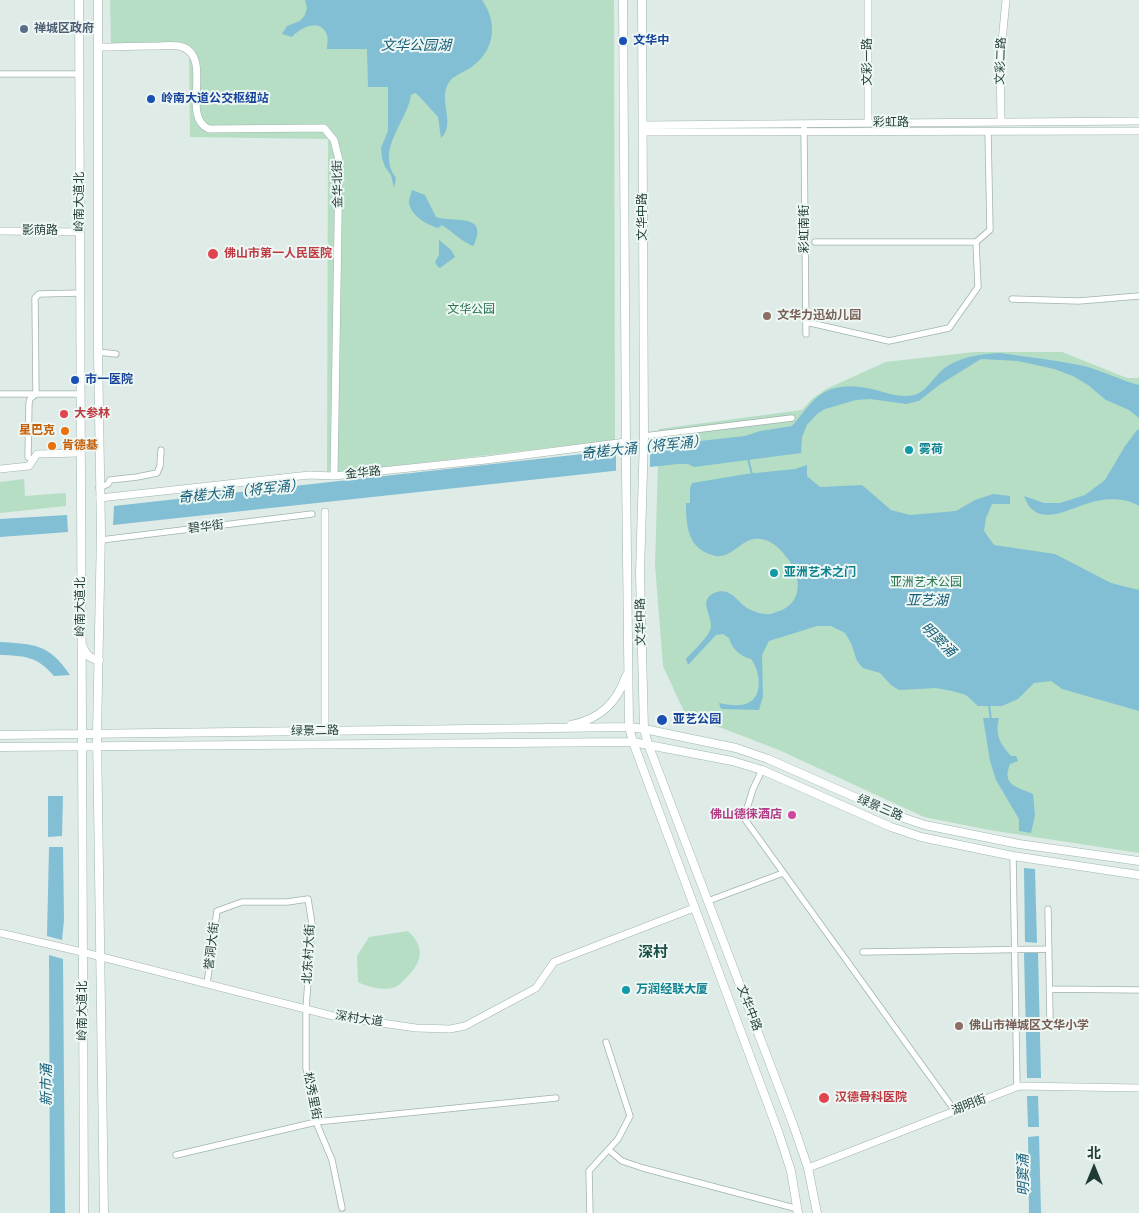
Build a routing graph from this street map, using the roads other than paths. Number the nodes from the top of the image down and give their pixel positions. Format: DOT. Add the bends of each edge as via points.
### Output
graph roads {
  1 [pos="79,0"];
  2 [pos="98,0"];
  3 [pos="623,0"];
  4 [pos="642,0"];
  5 [pos="868,0"];
  6 [pos="1006,0"];
  7 [pos="98,47"];
  8 [pos="0,74"];
  9 [pos="80,74"];
  10 [pos="1139,121"];
  11 [pos="1001,122"];
  12 [pos="868,123"];
  13 [pos="643,128"];
  14 [pos="804,128"];
  15 [pos="988,131"];
  16 [pos="1139,131"];
  17 [pos="0,231"];
  18 [pos="80,232"];
  19 [pos="814,242"];
  20 [pos="976,242"];
  21 [pos="80,293"];
  22 [pos="1139,296"];
  23 [pos="1012,299"];
  24 [pos="806,322"];
  25 [pos="806,334"];
  26 [pos="98,352"];
  27 [pos="116,354"];
  28 [pos="0,394"];
  29 [pos="36,394"];
  30 [pos="80,394"];
  31 [pos="792,418"];
  32 [pos="644,436"];
  33 [pos="626,445"];
  34 [pos="161,450"];
  35 [pos="80,454"];
  36 [pos="32,460"];
  37 [pos="0,469"];
  38 [pos="334,476"];
  39 [pos="99,488"];
  40 [pos="100,498"];
  41 [pos="325,512"];
  42 [pos="312,514"];
  43 [pos="101,540"];
  44 [pos="81,643"];
  45 [pos="99,660"];
  46 [pos="628,669"];
  47 [pos="629,727"];
  48 [pos="552,728"];
  49 [pos="644,729"];
  50 [pos="325,730"];
  51 [pos="81,734"];
  52 [pos="98,734"];
  53 [pos="0,735"];
  54 [pos="633,742"];
  55 [pos="648,744"];
  56 [pos="0,747"];
  57 [pos="81,747"];
  58 [pos="98,747"];
  59 [pos="762,770"];
  60 [pos="1013,856"];
  61 [pos="1139,862"];
  62 [pos="783,872"];
  63 [pos="1139,875"];
  64 [pos="308,899"];
  65 [pos="708,901"];
  66 [pos="694,908"];
  67 [pos="1048,909"];
  68 [pos="0,932"];
  69 [pos="1015,949"];
  70 [pos="1048,949"];
  71 [pos="82,952"];
  72 [pos="863,952"];
  73 [pos="100,956"];
  74 [pos="207,984"];
  75 [pos="1050,989"];
  76 [pos="1139,990"];
  77 [pos="306,1009"];
  78 [pos="1050,1020"];
  79 [pos="606,1042"];
  80 [pos="1017,1087"];
  81 [pos="1139,1088"];
  82 [pos="556,1098"];
  83 [pos="955,1111"];
  84 [pos="316,1122"];
  85 [pos="609,1150"];
  86 [pos="176,1155"];
  87 [pos="808,1168"];
  88 [pos="342,1208"];
  89 [pos="798,1211"];
  90 [pos="84,1213"];
  91 [pos="104,1213"];
  92 [pos="590,1213"];
  93 [pos="817,1213"];
  1 -- 9 [label="main road, 岭南大道北"];
  2 -- 7 [label="main road"];
  3 -- 33 [label="main road, 文华中路"];
  4 -- 13 [label="main road, 文华中路"];
  5 -- 12 [label="street, 文彩一路"];
  6 -- 11 [label="street, 文彩二路" via="1000,62"];
  7 -- 26 [label="main road, 岭南大道北"];
  7 -- 38 [label="street, 金华北街" via="178,46 191,52 196,68 198,118 209,129 324,128 334,140 340,160"];
  8 -- 9 [label="street"];
  9 -- 18 [label="main road, 岭南大道北"];
  10 -- 11 [label="street, 彩虹路"];
  11 -- 12 [label="street, 彩虹路"];
  12 -- 14 [label="street, 彩虹路"];
  13 -- 14 [label="street, 彩虹路"];
  13 -- 32 [label="main road, 文华中路"];
  14 -- 15 [label="street, 彩虹路"];
  14 -- 24 [label="street, 彩虹南街"];
  15 -- 16 [label="street, 彩虹路"];
  15 -- 20 [label="street" via="990,230"];
  17 -- 18 [label="street, 影荫路"];
  18 -- 21 [label="main road, 岭南大道北"];
  19 -- 20 [label="street"];
  20 -- 24 [label="street" via="978,287 949,328 889,341"];
  21 -- 29 [label="street" via="39,294 35,298"];
  21 -- 30 [label="main road, 岭南大道北"];
  22 -- 23 [label="street" via="1079,301"];
  24 -- 25 [label="street, 彩虹南街"];
  26 -- 27 [label="street"];
  26 -- 39 [label="main road, 岭南大道北"];
  28 -- 29 [label="street"];
  29 -- 30 [label="street"];
  29 -- 36 [label="street" via="29,403 28,457"];
  30 -- 35 [label="main road, 岭南大道北"];
  31 -- 32 [label="street"];
  32 -- 49 [label="main road, 文华中路" via="640,572"];
  33 -- 38 [label="street, 金华路"];
  33 -- 46 [label="main road, 文华中路, bridge"];
  34 -- 39 [label="street" via="157,473 110,480"];
  35 -- 36 [label="street" via="37,454"];
  35 -- 44 [label="main road, 岭南大道北"];
  36 -- 37 [label="street" via="29,466"];
  38 -- 40 [label="street, 金华路" via="309,475"];
  39 -- 40 [label="main road, 岭南大道北"];
  40 -- 43 [label="main road, 岭南大道北"];
  41 -- 50 [label="street"];
  42 -- 43 [label="street, 碧华街"];
  43 -- 45 [label="main road, 岭南大道北"];
  44 -- 45 [label="main road" via="92,660"];
  44 -- 51 [label="main road, 岭南大道北"];
  45 -- 52 [label="main road, 岭南大道北"];
  46 -- 47 [label="main road, 文华中路"];
  46 -- 48 [label="main road" via="612,704 597,716 577,724"];
  47 -- 48 [label="main road, 绿景二路"];
  47 -- 49 [label="main road, 绿景三路"];
  47 -- 54 [label="main road, 文华中路"];
  48 -- 50 [label="main road, 绿景二路"];
  49 -- 55 [label="main road, 文华中路"];
  49 -- 61 [label="main road, 绿景三路" via="736,748 925,825 1020,844"];
  50 -- 52 [label="main road, 绿景二路"];
  51 -- 52 [label="main road, 绿景二路"];
  51 -- 53 [label="main road, 绿景二路"];
  51 -- 57 [label="main road, 岭南大道北"];
  52 -- 58 [label="main road, 岭南大道北"];
  54 -- 55 [label="main road, 绿景三路"];
  54 -- 58 [label="main road, 绿景二路"];
  54 -- 66 [label="main road, 文华中路"];
  55 -- 59 [label="main road, 绿景三路"];
  55 -- 65 [label="main road, 文华中路"];
  56 -- 57 [label="main road"];
  57 -- 58 [label="main road, 绿景二路"];
  57 -- 71 [label="main road, 岭南大道北"];
  58 -- 73 [label="main road, 岭南大道北"];
  59 -- 60 [label="main road, 绿景三路" via="914,835"];
  59 -- 62 [label="street" via="744,818"];
  60 -- 63 [label="main road, 绿景三路"];
  60 -- 69 [label="street"];
  62 -- 65 [label="street"];
  62 -- 83 [label="street"];
  64 -- 74 [label="street, 誉洞大街" via="242,902 217,911"];
  64 -- 77 [label="street, 北东村大街" via="312,924"];
  65 -- 87 [label="main road, 文华中路"];
  66 -- 77 [label="street, 深村大道" via="554,962 536,988 465,1026 416,1028"];
  66 -- 89 [label="main road, 文华中路" via="779,1134 791,1171"];
  67 -- 70 [label="street"];
  68 -- 71 [label="street, 深村大道"];
  69 -- 70 [label="street"];
  69 -- 72 [label="street"];
  69 -- 80 [label="street"];
  70 -- 75 [label="street"];
  71 -- 73 [label="street, 深村大道"];
  71 -- 90 [label="main road, 岭南大道北"];
  73 -- 74 [label="street, 深村大道"];
  73 -- 91 [label="main road, 岭南大道北"];
  74 -- 77 [label="street, 深村大道"];
  75 -- 76 [label="street"];
  75 -- 78 [label="street"];
  77 -- 84 [label="street, 松秀里街" via="306,1068"];
  79 -- 85 [label="street" via="630,1116"];
  80 -- 81 [label="street, 湖明街"];
  80 -- 83 [label="street, 湖明街"];
  82 -- 84 [label="street"];
  83 -- 87 [label="street, 湖明街"];
  84 -- 86 [label="street"];
  84 -- 88 [label="street, 松秀里街" via="332,1160"];
  85 -- 89 [label="street" via="622,1161 643,1168"];
  85 -- 92 [label="street" via="589,1171"];
  87 -- 93 [label="main road, 文华中路"];
}
